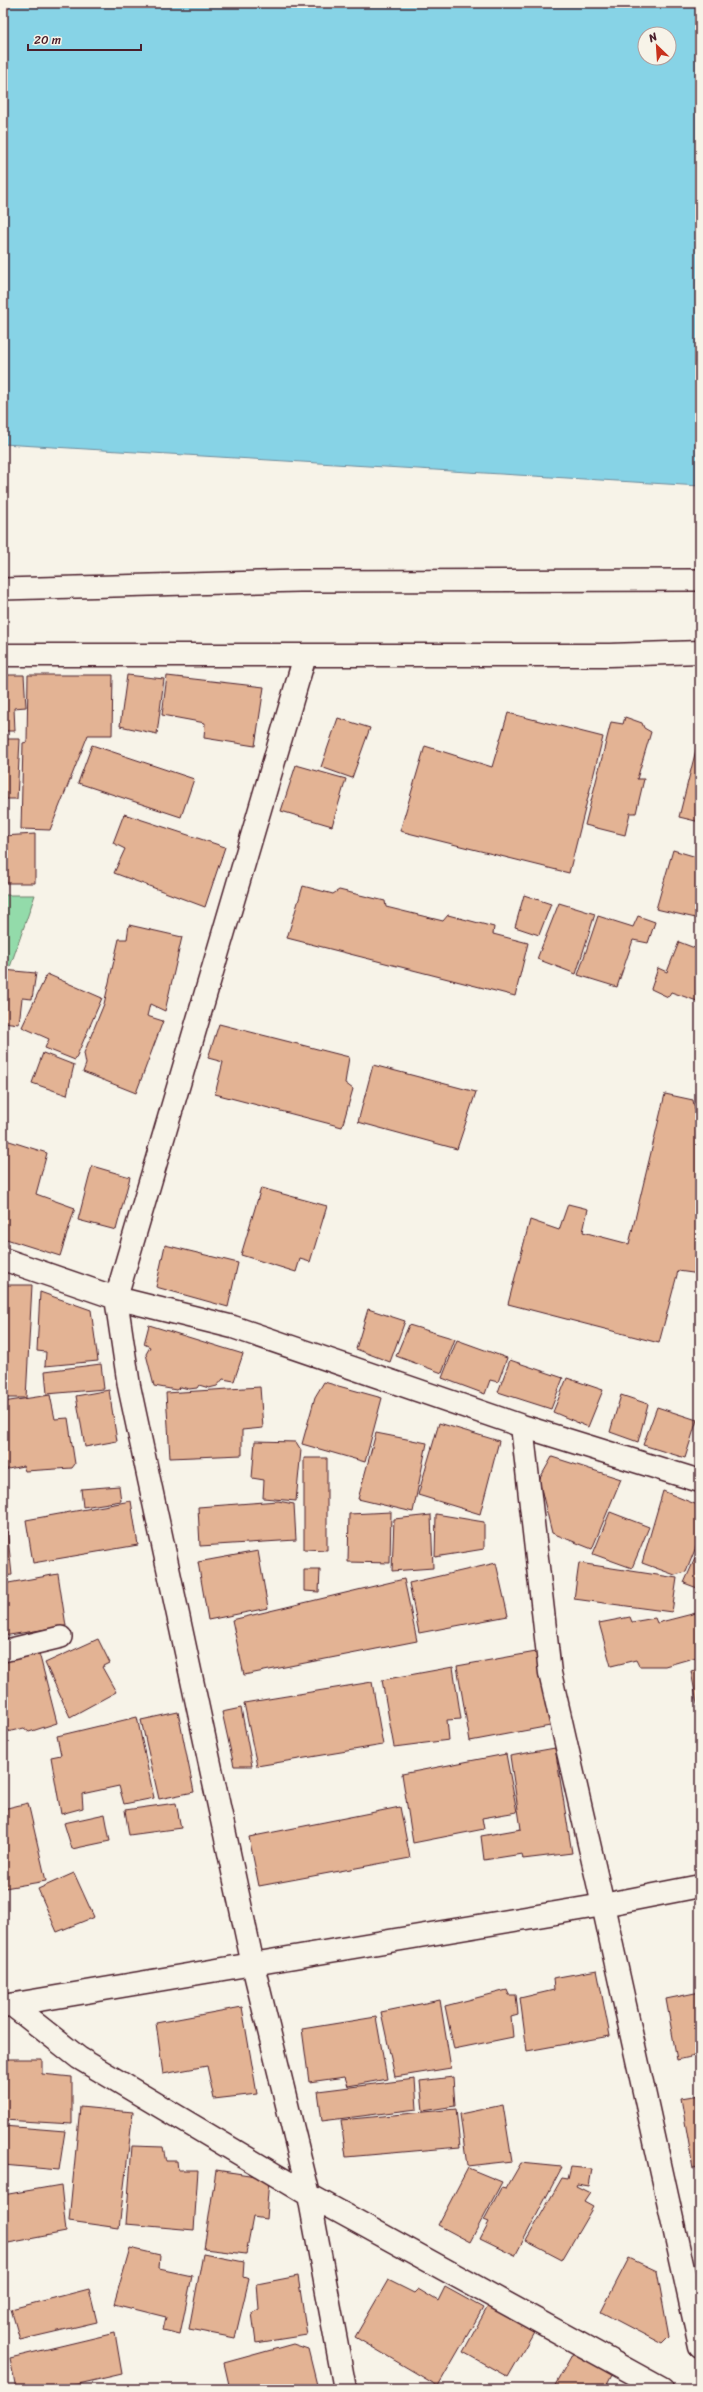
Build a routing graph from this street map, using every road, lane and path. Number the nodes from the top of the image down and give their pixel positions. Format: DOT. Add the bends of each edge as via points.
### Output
graph roads {
  1 [pos="700,580"];
  2 [pos="3,589"];
  3 [pos="700,652"];
  4 [pos="3,655"];
  5 [pos="306,656"];
  6 [pos="3,1259"];
  7 [pos="116,1298"];
  8 [pos="522,1426"];
  9 [pos="700,1481"];
  10 [pos="61,1637"];
  11 [pos="3,1651"];
  12 [pos="700,1886"];
  13 [pos="603,1904"];
  14 [pos="253,1965"];
  15 [pos="8,2005"];
  16 [pos="309,2195"];
  17 [pos="700,2346"];
  18 [pos="346,2389"];
  19 [pos="662,2389"];
  1 -- 2 [label="lane" via="299,581"];
  3 -- 5 [label="street" via="610,655"];
  4 -- 5 [label="street"];
  5 -- 7 [label="street"];
  6 -- 7 [label="street"];
  7 -- 8 [label="street" via="233,1327"];
  7 -- 14 [label="street" via="129,1386"];
  8 -- 9 [label="street"];
  8 -- 13 [label="street" via="550,1674"];
  10 -- 11 [label="lane"];
  12 -- 13 [label="street"];
  13 -- 14 [label="street"];
  13 -- 17 [label="street"];
  14 -- 15 [label="street"];
  14 -- 16 [label="street"];
  15 -- 16 [label="street" via="79,2058"];
  16 -- 18 [label="street"];
  16 -- 19 [label="street"];
}
